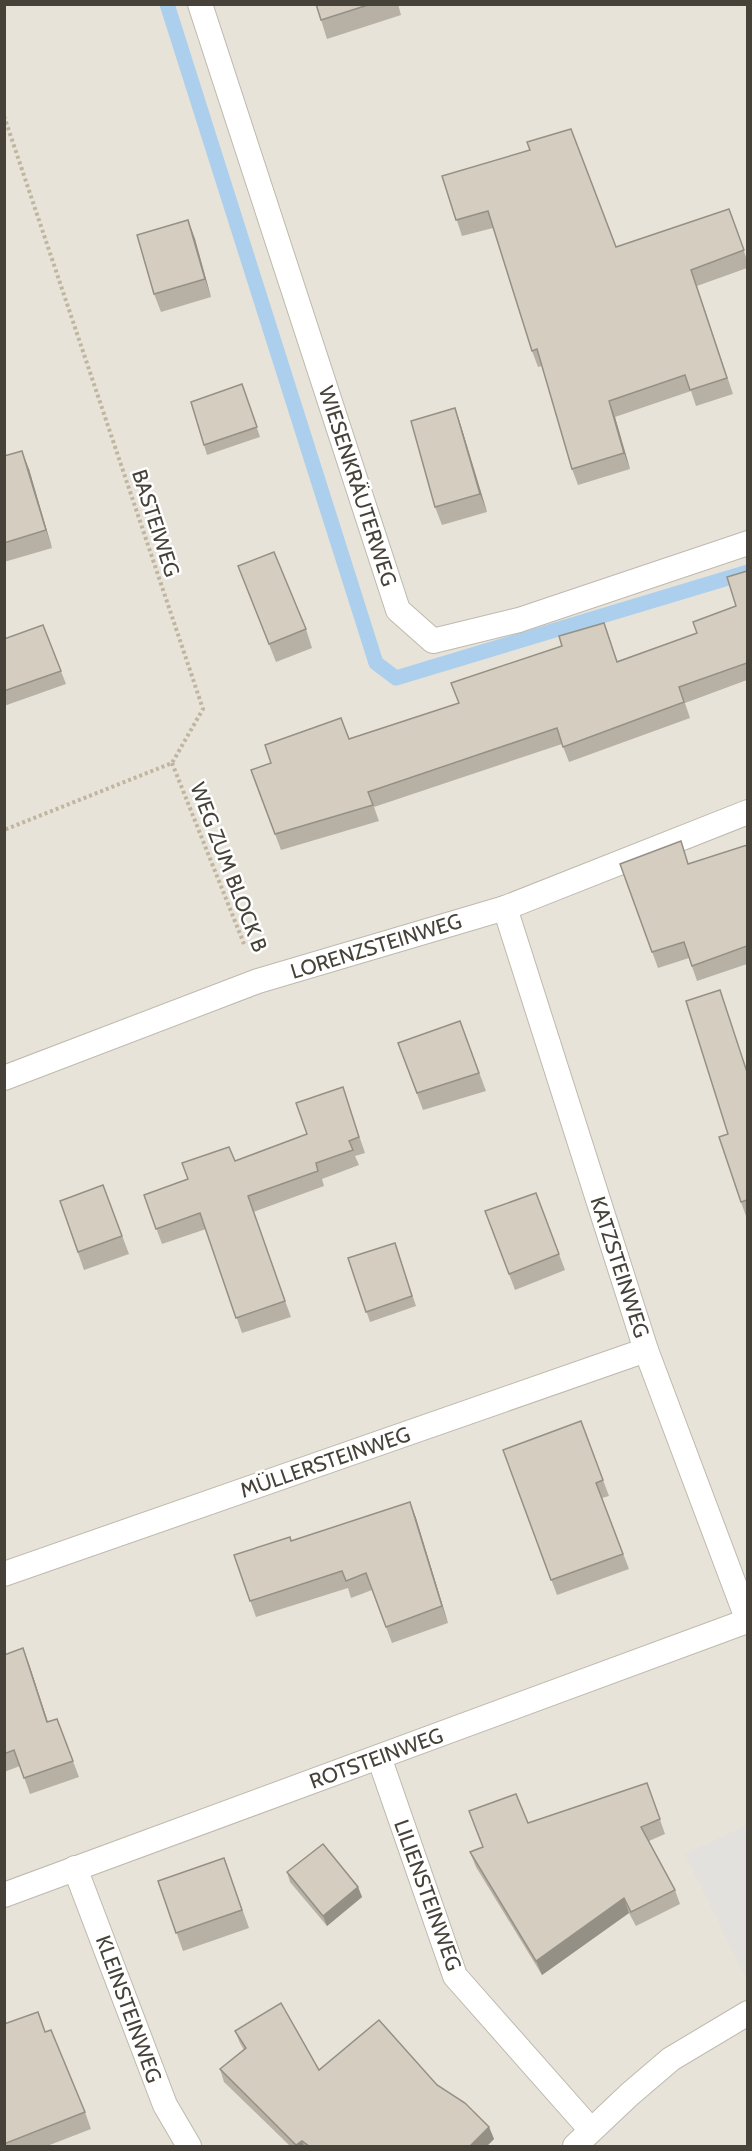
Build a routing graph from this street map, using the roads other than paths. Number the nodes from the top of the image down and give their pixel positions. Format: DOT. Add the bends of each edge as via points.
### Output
graph roads {
  1 [pos="200,4"];
  2 [pos="747,543"];
  3 [pos="747,812"];
  4 [pos="505,908"];
  5 [pos="4,1078"];
  6 [pos="646,1350"];
  7 [pos="4,1574"];
  8 [pos="747,1621"];
  9 [pos="379,1757"];
  10 [pos="75,1868"];
  11 [pos="4,1894"];
  12 [pos="747,2013"];
  13 [pos="583,2138"];
  14 [pos="189,2146"];
  1 -- 2 [label="lane, WIESENKRÄUTERWEG" via="398,610 433,641 519,620"];
  3 -- 4 [label="lane, LORENZSTEINWEG"];
  4 -- 5 [label="lane, LORENZSTEINWEG" via="258,981"];
  4 -- 6 [label="lane, KATZSTEINWEG"];
  6 -- 7 [label="lane, MÜLLERSTEINWEG"];
  6 -- 8 [label="lane, KATZSTEINWEG"];
  8 -- 9 [label="lane, ROTSTEINWEG"];
  9 -- 10 [label="lane, ROTSTEINWEG"];
  9 -- 13 [label="lane, LILIENSTEINWEG" via="455,1976"];
  10 -- 11 [label="lane, ROTSTEINWEG"];
  10 -- 14 [label="lane, KLEINSTEINWEG" via="165,2105"];
  12 -- 13 [label="lane, LILIENSTEINWEG" via="671,2059"];
}
